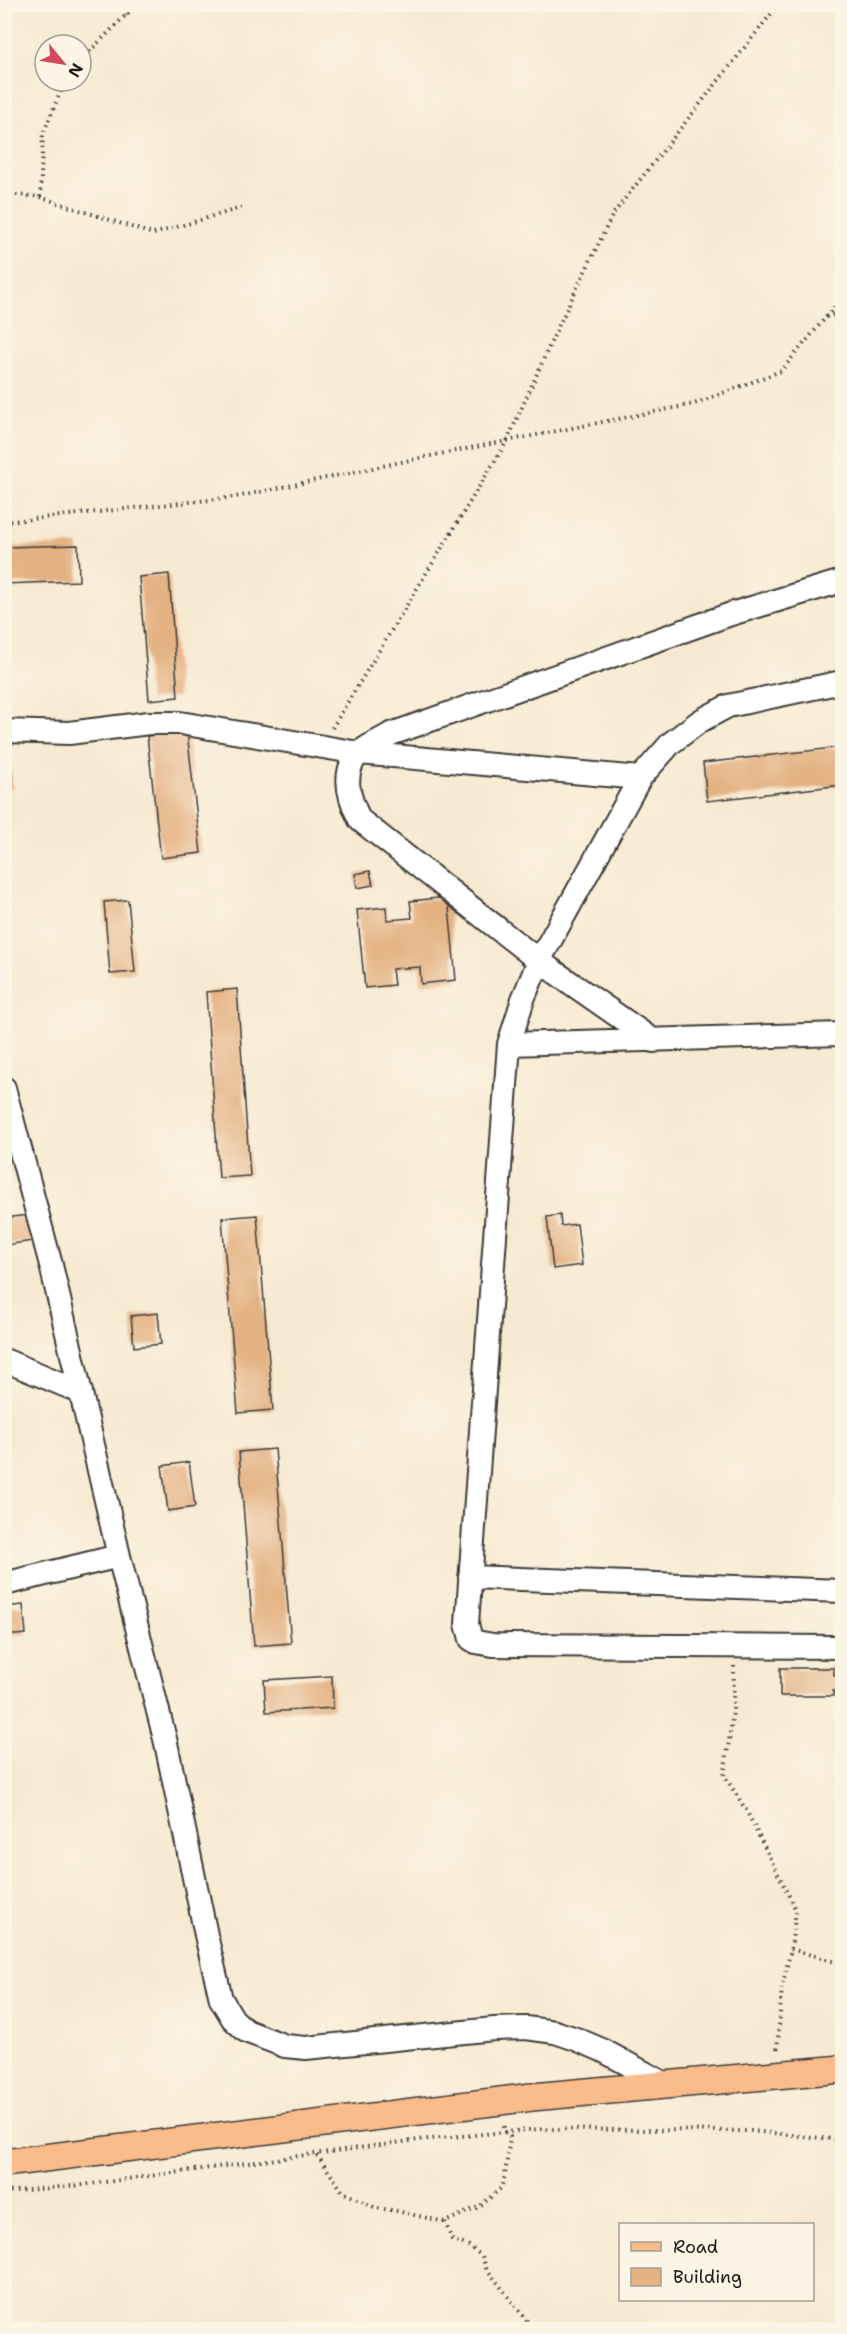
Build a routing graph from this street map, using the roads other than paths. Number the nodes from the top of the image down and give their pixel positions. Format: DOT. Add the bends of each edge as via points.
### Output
graph roads {
  1 [pos="843,581"];
  2 [pos="843,682"];
  3 [pos="4,731"];
  4 [pos="359,753"];
  5 [pos="640,778"];
  6 [pos="539,961"];
  7 [pos="843,1034"];
  8 [pos="654,1041"];
  9 [pos="509,1044"];
  10 [pos="4,1088"];
  11 [pos="4,1360"];
  12 [pos="81,1392"];
  13 [pos="119,1556"];
  14 [pos="470,1577"];
  15 [pos="4,1584"];
  16 [pos="843,1591"];
  17 [pos="843,1647"];
  18 [pos="843,2069"];
  19 [pos="665,2084"];
  20 [pos="4,2163"];
  1 -- 4 [label="street" via="731,614 391,734"];
  2 -- 5 [label="street" via="728,706 671,743"];
  3 -- 4 [label="street" via="69,732 180,723"];
  4 -- 5 [label="street"];
  4 -- 6 [label="street" via="350,769 347,787 360,820"];
  5 -- 6 [label="street"];
  6 -- 8 [label="street"];
  6 -- 9 [label="street"];
  7 -- 8 [label="street"];
  8 -- 9 [label="street"];
  9 -- 14 [label="street"];
  10 -- 12 [label="street"];
  11 -- 12 [label="street"];
  12 -- 13 [label="street"];
  13 -- 15 [label="street"];
  13 -- 19 [label="street" via="166,1743 221,1999 233,2019 263,2039 306,2048 494,2029 555,2032 602,2050"];
  14 -- 16 [label="street"];
  14 -- 17 [label="street" via="468,1631 471,1639 483,1644"];
  18 -- 19 [label="main road"];
  19 -- 20 [label="main road"];
}
